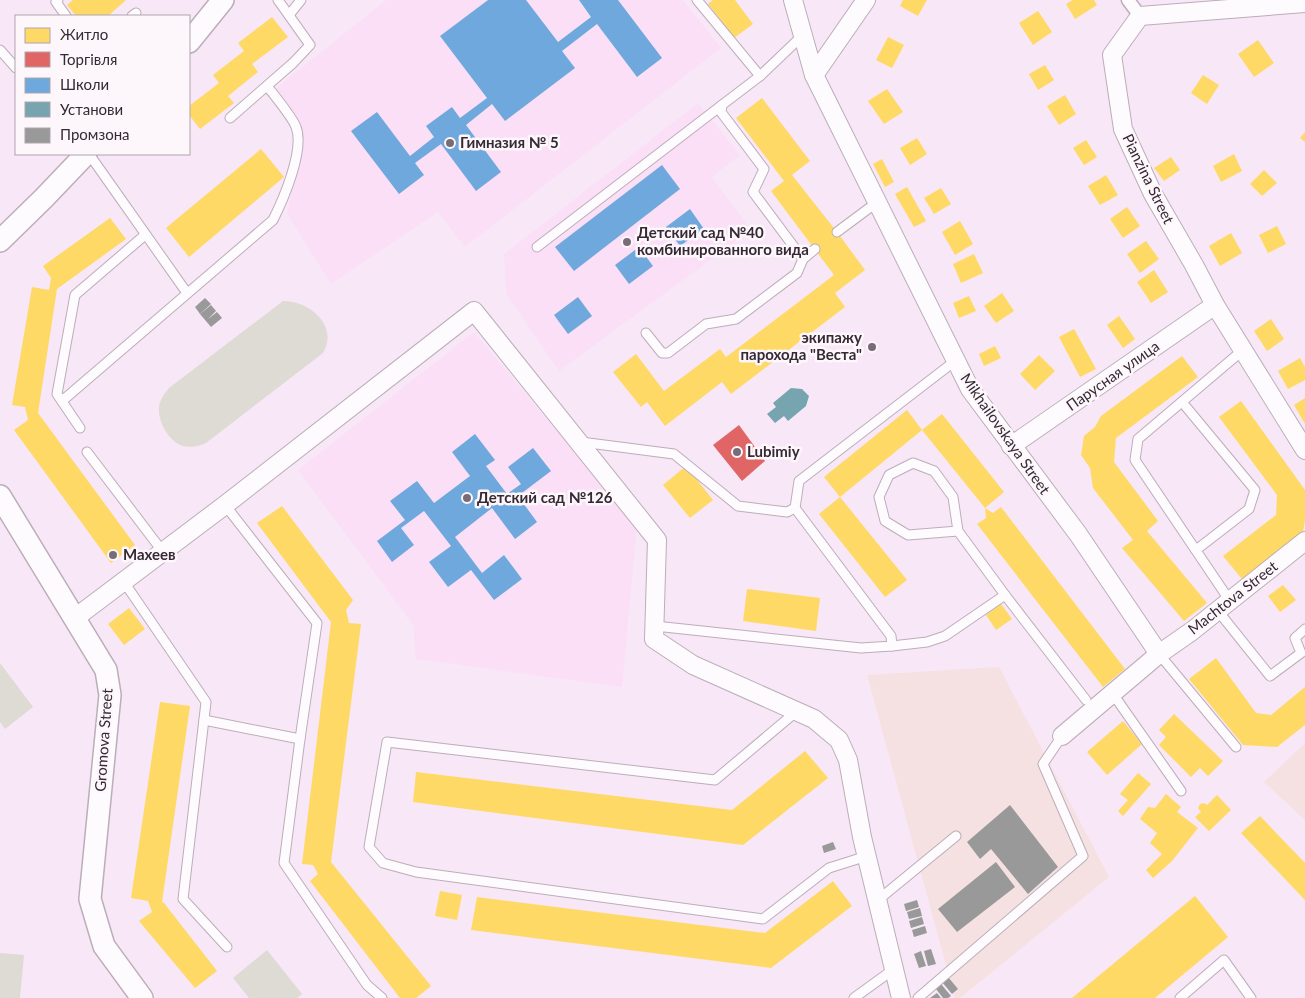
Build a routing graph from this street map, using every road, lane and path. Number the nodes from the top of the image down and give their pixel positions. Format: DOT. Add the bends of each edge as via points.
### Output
graph roads {
  1 [pos="58,0"];
  2 [pos="223,0"];
  3 [pos="278,0"];
  4 [pos="301,0"];
  5 [pos="697,0"];
  6 [pos="794,0"];
  7 [pos="866,0"];
  8 [pos="1128,0"];
  9 [pos="1305,3"];
  10 [pos="65,15"];
  11 [pos="289,15"];
  12 [pos="1140,16"];
  13 [pos="803,35"];
  14 [pos="190,41"];
  15 [pos="0,50"];
  16 [pos="15,67"];
  17 [pos="814,75"];
  18 [pos="760,76"];
  19 [pos="267,86"];
  20 [pos="722,105"];
  21 [pos="230,118"];
  22 [pos="86,155"];
  23 [pos="88,155"];
  24 [pos="876,203"];
  25 [pos="837,232"];
  26 [pos="145,235"];
  27 [pos="0,240"];
  28 [pos="537,248"];
  29 [pos="816,249"];
  30 [pos="803,259"];
  31 [pos="187,294"];
  32 [pos="1215,306"];
  33 [pos="646,333"];
  34 [pos="1243,350"];
  35 [pos="955,360"];
  36 [pos="62,401"];
  37 [pos="1182,402"];
  38 [pos="80,428"];
  39 [pos="580,442"];
  40 [pos="1011,446"];
  41 [pos="1305,450"];
  42 [pos="87,452"];
  43 [pos="0,496"];
  44 [pos="226,505"];
  45 [pos="795,508"];
  46 [pos="958,531"];
  47 [pos="1303,548"];
  48 [pos="1196,550"];
  49 [pos="163,552"];
  50 [pos="124,582"];
  51 [pos="1005,595"];
  52 [pos="1224,606"];
  53 [pos="75,618"];
  54 [pos="655,626"];
  55 [pos="1305,629"];
  56 [pos="892,646"];
  57 [pos="1159,654"];
  58 [pos="1113,694"];
  59 [pos="1086,700"];
  60 [pos="798,711"];
  61 [pos="204,720"];
  62 [pos="1062,736"];
  63 [pos="300,739"];
  64 [pos="1236,747"];
  65 [pos="1181,791"];
  66 [pos="956,836"];
  67 [pos="867,856"];
  68 [pos="878,900"];
  69 [pos="227,947"];
  70 [pos="894,969"];
  71 [pos="142,998"];
  72 [pos="382,998"];
  73 [pos="854,998"];
  74 [pos="901,998"];
  75 [pos="918,998"];
  76 [pos="1180,998"];
  77 [pos="1251,998"];
  1 -- 10 [label="lane" via="56,2"];
  2 -- 14 [label="street"];
  3 -- 11 [label="lane"];
  4 -- 11 [label="lane"];
  5 -- 18 [label="lane"];
  6 -- 13 [label="street, Mikhailovskaya Street"];
  7 -- 17 [label="street"];
  8 -- 12 [label="street"];
  9 -- 12 [label="street"];
  11 -- 19 [label="lane" via="310,45"];
  12 -- 32 [label="street, Pianzina Street" via="1112,54 1123,129 1152,194"];
  13 -- 17 [label="street, Mikhailovskaya Street"];
  13 -- 18 [label="lane"];
  15 -- 16 [label="lane"];
  17 -- 24 [label="street, Mikhailovskaya Street"];
  18 -- 20 [label="lane"];
  19 -- 21 [label="lane"];
  19 -- 31 [label="lane" via="296,127 298,144 283,200 273,220"];
  20 -- 28 [label="lane"];
  20 -- 30 [label="lane" via="721,112 764,168 753,192"];
  22 -- 27 [label="street"];
  23 -- 26 [label="lane"];
  24 -- 25 [label="lane"];
  24 -- 35 [label="street, Mikhailovskaya Street"];
  26 -- 31 [label="lane"];
  26 -- 36 [label="lane" via="75,295 57,394"];
  29 -- 30 [label="lane"];
  30 -- 33 [label="lane" via="797,273 736,319 706,324 668,354 662,353"];
  31 -- 36 [label="lane"];
  32 -- 34 [label="street, Pianzina Street"];
  32 -- 40 [label="street, Парусная улица"];
  34 -- 37 [label="lane"];
  34 -- 41 [label="street, Pianzina Street"];
  35 -- 40 [label="street, Mikhailovskaya Street" via="970,389"];
  35 -- 45 [label="lane" via="799,481"];
  36 -- 38 [label="lane"];
  37 -- 48 [label="lane" via="1138,439 1135,460"];
  37 -- 48 [label="lane" via="1255,490 1249,509"];
  39 -- 44 [label="street" via="474,310"];
  39 -- 45 [label="lane" via="674,454 738,506 786,512"];
  39 -- 54 [label="street" via="657,540"];
  40 -- 57 [label="street, Mikhailovskaya Street" via="1078,534"];
  42 -- 49 [label="lane"];
  43 -- 53 [label="street, Gromova Street"];
  44 -- 49 [label="street"];
  44 -- 63 [label="lane" via="317,623"];
  45 -- 56 [label="lane" via="891,636"];
  46 -- 46 [label="lane" via="953,498 934,471 913,463 889,475 879,497 885,521 908,535"];
  46 -- 51 [label="lane"];
  47 -- 52 [label="street, Machtova Street"];
  48 -- 52 [label="lane"];
  49 -- 50 [label="street"];
  50 -- 53 [label="street"];
  50 -- 61 [label="lane" via="206,702"];
  51 -- 56 [label="lane" via="945,636 927,642"];
  51 -- 59 [label="lane"];
  52 -- 55 [label="lane" via="1270,676 1300,653 1295,638"];
  52 -- 57 [label="street, Machtova Street"];
  53 -- 71 [label="street, Gromova Street" via="106,670 110,695 90,899 104,946"];
  54 -- 56 [label="lane" via="861,648"];
  54 -- 60 [label="street" via="654,639 693,665"];
  57 -- 58 [label="street"];
  57 -- 64 [label="lane"];
  58 -- 62 [label="street"];
  58 -- 65 [label="lane"];
  60 -- 67 [label="street" via="814,718 839,740 848,760"];
  60 -- 67 [label="lane" via="715,780 387,742 369,847 383,863 416,872 763,919 830,868"];
  61 -- 63 [label="lane"];
  61 -- 69 [label="lane" via="183,899"];
  62 -- 75 [label="lane" via="1043,764 1083,856"];
  63 -- 72 [label="lane" via="284,863 367,985"];
  66 -- 68 [label="lane"];
  67 -- 68 [label="street"];
  68 -- 70 [label="street"];
  70 -- 73 [label="lane"];
  70 -- 74 [label="street"];
  76 -- 77 [label="lane" via="1224,960"];
}
